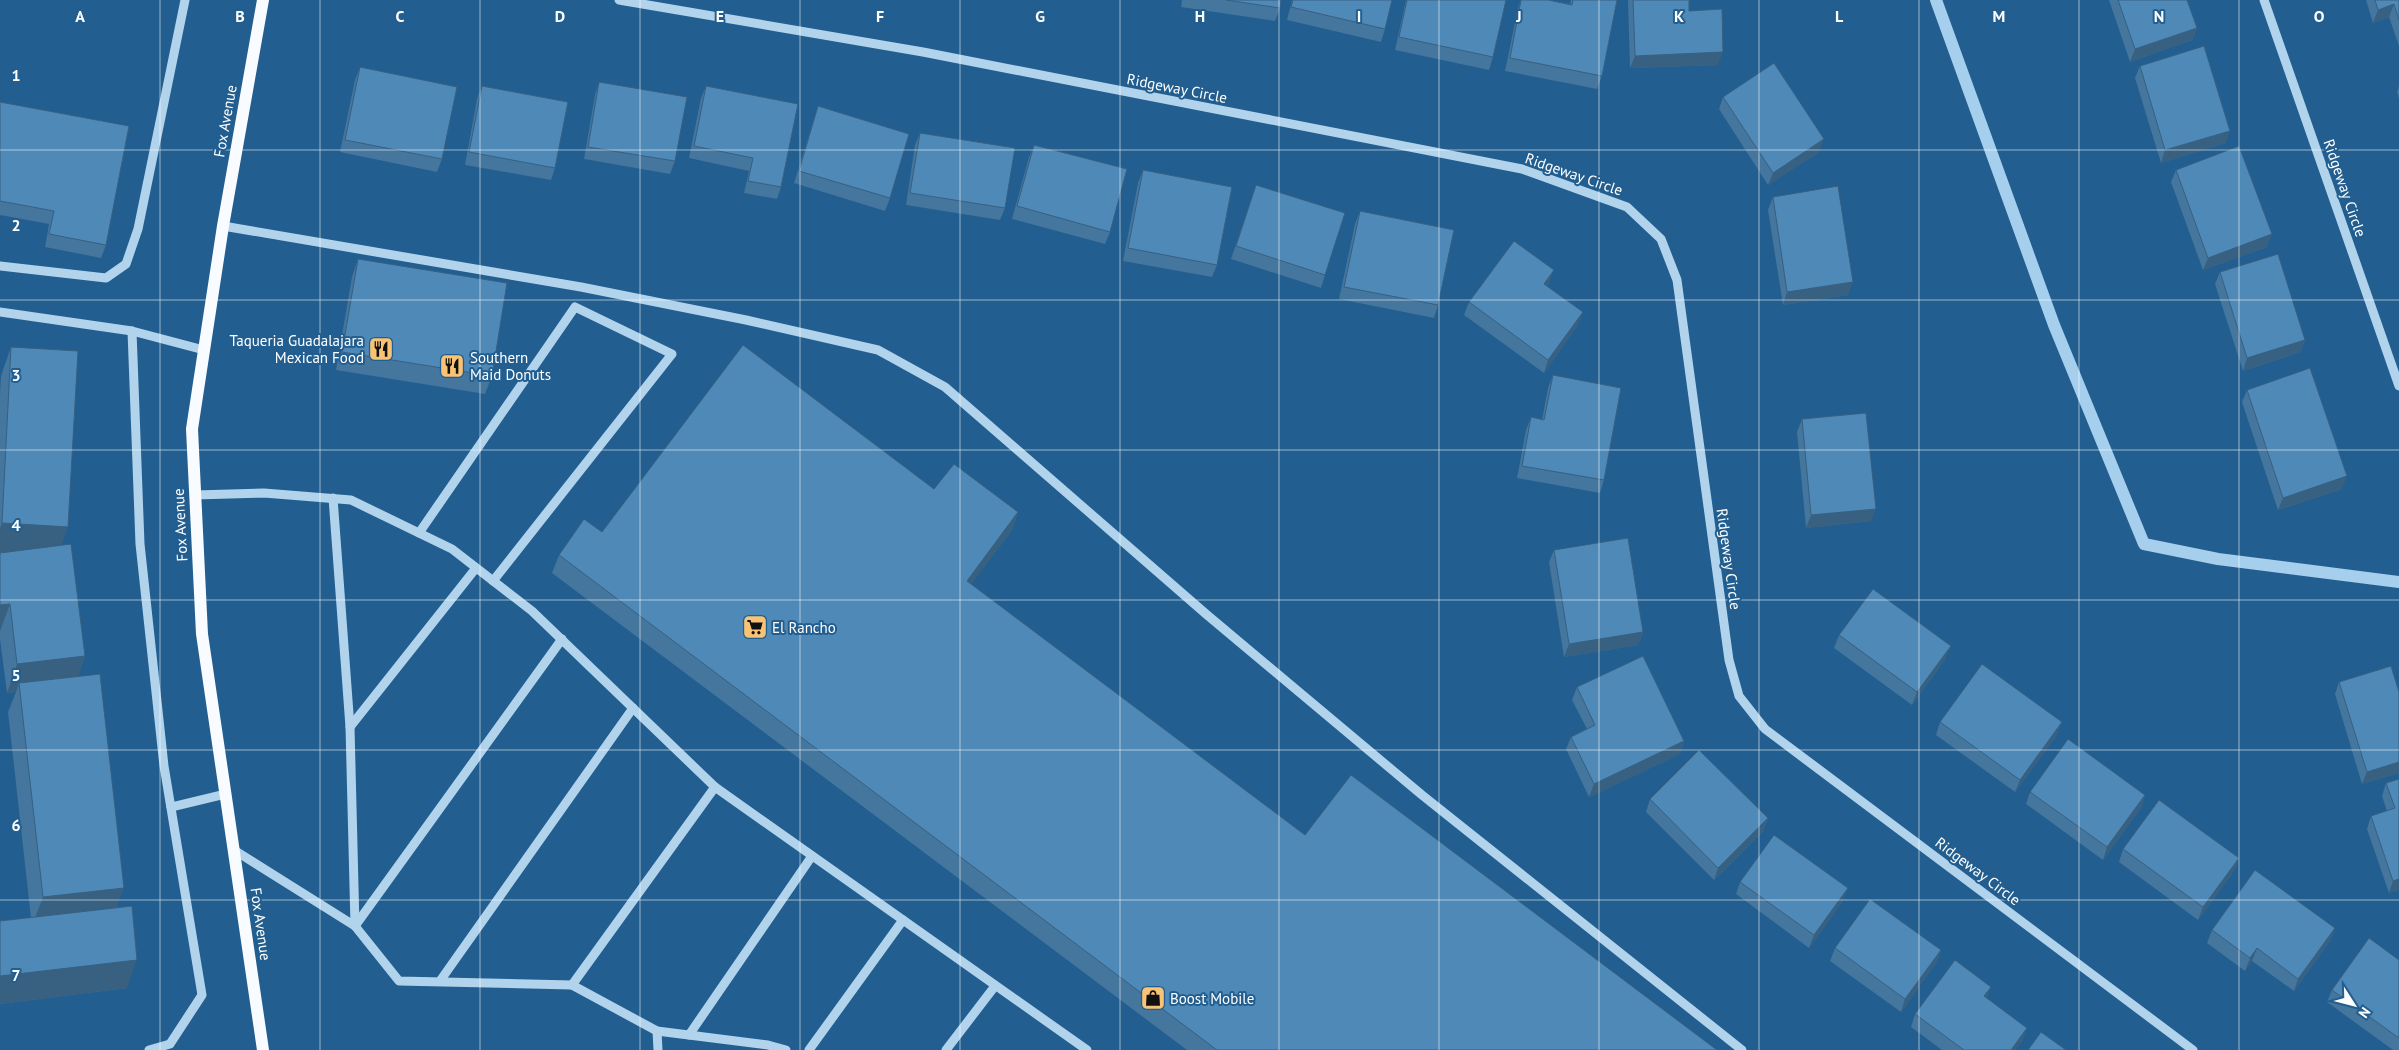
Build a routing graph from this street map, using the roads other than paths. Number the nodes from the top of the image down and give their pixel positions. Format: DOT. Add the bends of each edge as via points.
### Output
graph roads {
  1 [pos="185,0"];
  2 [pos="263,0"];
  3 [pos="619,0"];
  4 [pos="2264,0"];
  5 [pos="223,226"];
  6 [pos="0,266"];
  7 [pos="0,312"];
  8 [pos="132,331"];
  9 [pos="204,350"];
  10 [pos="2399,386"];
  11 [pos="195,495"];
  12 [pos="333,498"];
  13 [pos="419,533"];
  14 [pos="476,568"];
  15 [pos="493,581"];
  16 [pos="562,639"];
  17 [pos="633,708"];
  18 [pos="350,727"];
  19 [pos="715,787"];
  20 [pos="226,794"];
  21 [pos="171,807"];
  22 [pos="234,850"];
  23 [pos="812,856"];
  24 [pos="902,920"];
  25 [pos="355,926"];
  26 [pos="440,981"];
  27 [pos="572,985"];
  28 [pos="995,986"];
  29 [pos="657,1031"];
  30 [pos="689,1035"];
  31 [pos="1082,1049"];
  32 [pos="150,1050"];
  33 [pos="263,1050"];
  34 [pos="658,1050"];
  35 [pos="786,1050"];
  36 [pos="809,1050"];
  37 [pos="946,1050"];
  38 [pos="1742,1050"];
  39 [pos="2193,1050"];
  1 -- 6 [label="street" via="138,229 126,264 106,278"];
  2 -- 5 [label="main road, Fox Avenue"];
  3 -- 39 [label="street, Ridgeway Circle" via="923,52 1522,170 1627,207 1661,239 1677,280 1729,660 1739,696 1765,729"];
  4 -- 10 [label="street, Ridgeway Circle"];
  5 -- 9 [label="main road, Fox Avenue"];
  5 -- 38 [label="street" via="581,287 746,320 878,350 945,386 1198,607 1422,795"];
  7 -- 8 [label="street"];
  8 -- 9 [label="street"];
  8 -- 21 [label="street" via="140,544"];
  9 -- 11 [label="main road, Fox Avenue" via="192,429"];
  11 -- 12 [label="street" via="264,493"];
  11 -- 20 [label="main road, Fox Avenue" via="202,634"];
  12 -- 13 [label="street" via="350,500"];
  12 -- 18 [label="street"];
  13 -- 14 [label="street" via="452,548"];
  13 -- 15 [label="street" via="574,307 672,354"];
  14 -- 15 [label="street"];
  14 -- 18 [label="street"];
  15 -- 16 [label="street"];
  16 -- 17 [label="street"];
  16 -- 25 [label="street"];
  17 -- 19 [label="street"];
  17 -- 26 [label="street"];
  18 -- 25 [label="street"];
  19 -- 23 [label="street"];
  19 -- 27 [label="street"];
  20 -- 21 [label="street"];
  20 -- 22 [label="main road, Fox Avenue"];
  21 -- 32 [label="street" via="202,995 170,1044"];
  22 -- 25 [label="street"];
  22 -- 33 [label="main road, Fox Avenue"];
  23 -- 24 [label="street"];
  23 -- 30 [label="street"];
  24 -- 28 [label="street"];
  24 -- 36 [label="street"];
  25 -- 26 [label="street" via="399,981"];
  26 -- 27 [label="street"];
  27 -- 29 [label="street"];
  28 -- 31 [label="street"];
  28 -- 37 [label="street"];
  29 -- 30 [label="street"];
  29 -- 34 [label="street"];
  30 -- 35 [label="street"];
}
